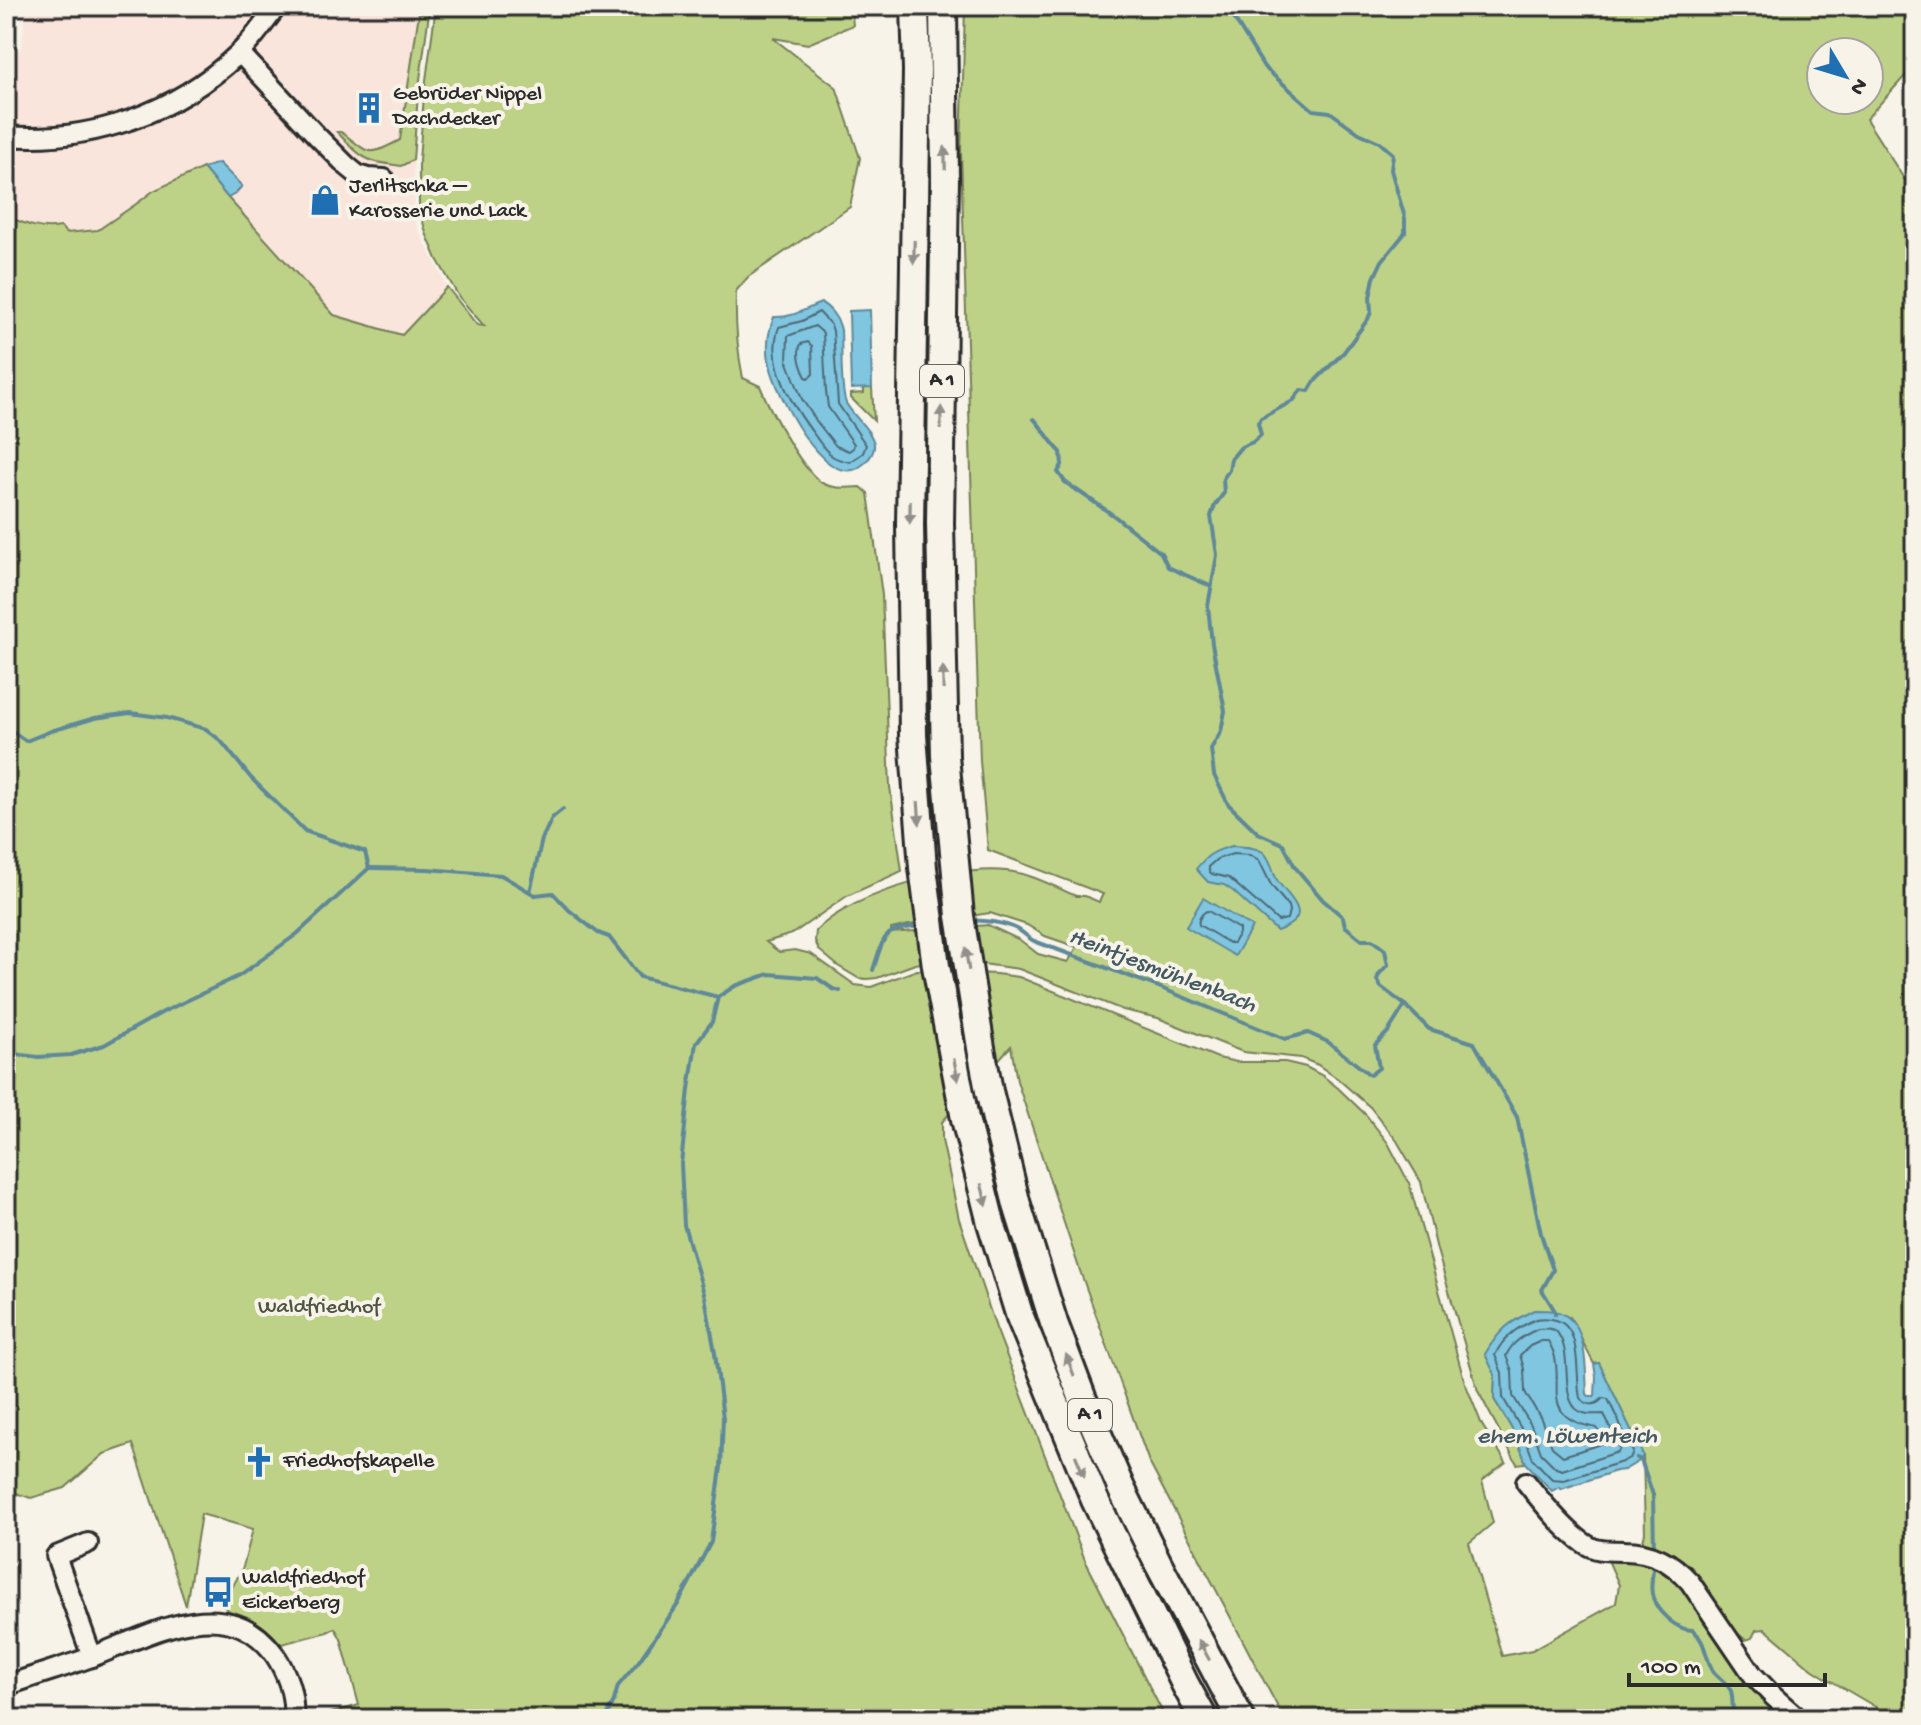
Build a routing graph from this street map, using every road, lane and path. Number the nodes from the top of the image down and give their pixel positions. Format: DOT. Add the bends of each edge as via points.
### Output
graph roads {
  1 [pos="277,6"];
  2 [pos="915,6"];
  3 [pos="943,6"];
  4 [pos="240,53"];
  5 [pos="6,136"];
  6 [pos="384,179"];
  7 [pos="1526,1482"];
  8 [pos="88,1543"];
  9 [pos="92,1657"];
  10 [pos="7,1683"];
  11 [pos="293,1719"];
  12 [pos="1204,1719"];
  13 [pos="1241,1719"];
  14 [pos="1799,1719"];
  1 -- 4 [label="street"];
  2 -- 12 [label="highway, A 1, one-way" via="913,735 936,966 965,1119 1020,1317 1095,1500"];
  13 -- 3 [label="highway, A 1, one-way" via="1159,1565 1082,1397 1017,1205 989,1091 960,916 945,756 940,523"];
  4 -- 5 [label="street" via="171,102 120,123 70,135"];
  4 -- 6 [label="street" via="347,166 358,175"];
  7 -- 14 [label="street" via="1584,1543 1601,1551 1649,1553 1681,1572 1753,1675"];
  8 -- 9 [label="street" via="56,1556"];
  9 -- 10 [label="street"];
  9 -- 11 [label="street" via="186,1622 235,1624 266,1645 284,1669"];
}
